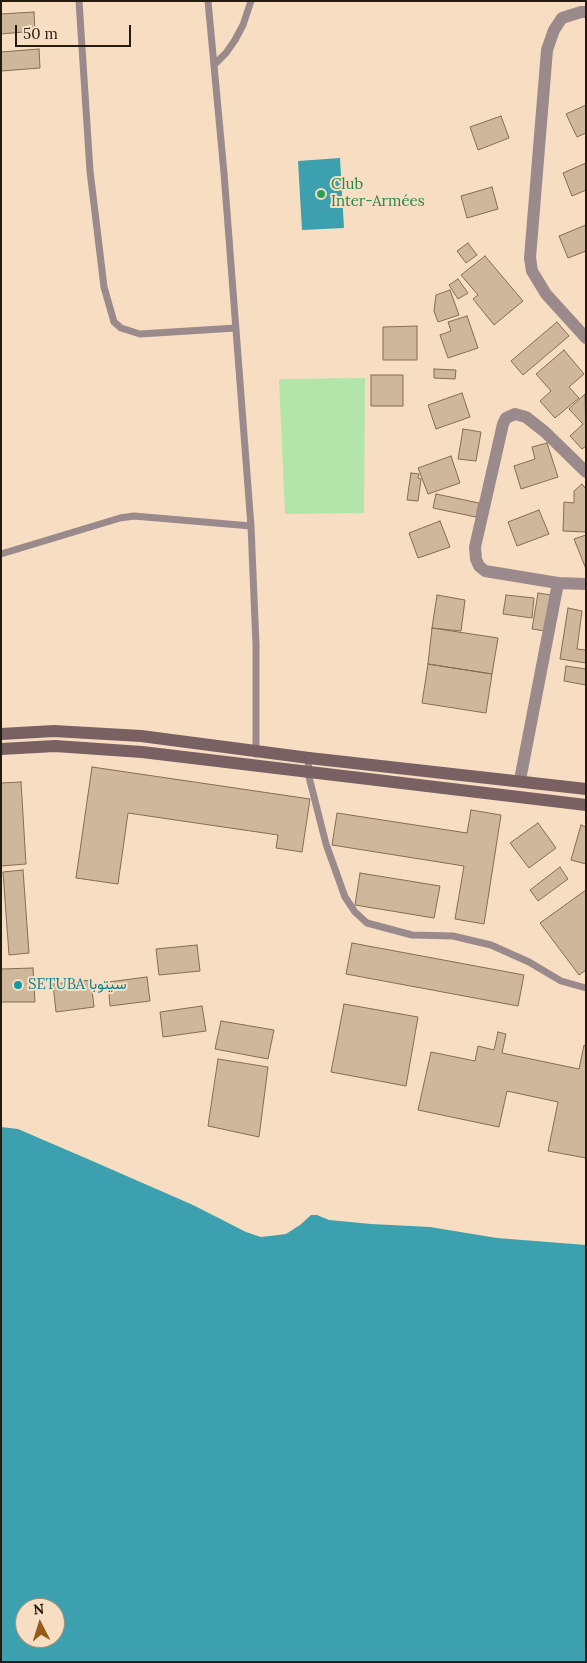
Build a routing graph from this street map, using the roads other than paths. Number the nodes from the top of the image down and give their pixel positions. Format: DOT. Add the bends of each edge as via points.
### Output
graph roads {
  1 [pos="79,1"];
  2 [pos="208,1"];
  3 [pos="251,1"];
  4 [pos="586,12"];
  5 [pos="214,65"];
  6 [pos="236,328"];
  7 [pos="586,338"];
  8 [pos="586,472"];
  9 [pos="251,526"];
  10 [pos="1,554"];
  11 [pos="558,584"];
  12 [pos="586,584"];
  13 [pos="1,734"];
  14 [pos="1,750"];
  15 [pos="256,751"];
  16 [pos="309,758"];
  17 [pos="254,767"];
  18 [pos="308,773"];
  19 [pos="520,780"];
  20 [pos="541,784"];
  21 [pos="586,789"];
  22 [pos="539,800"];
  23 [pos="586,805"];
  24 [pos="586,988"];
  1 -- 6 [label="lane" via="90,171 104,287 114,322 121,328 140,334"];
  2 -- 5 [label="lane"];
  3 -- 5 [label="lane" via="235,40"];
  4 -- 7 [label="street" via="562,18 547,50 530,258 532,271 546,294"];
  5 -- 6 [label="lane"];
  6 -- 9 [label="lane"];
  8 -- 11 [label="street" via="526,417 515,414 506,418 475,547 476,559 486,571"];
  9 -- 10 [label="lane" via="134,516"];
  9 -- 15 [label="lane"];
  11 -- 12 [label="street"];
  11 -- 19 [label="street"];
  13 -- 15 [label="main road" via="92,732"];
  14 -- 17 [label="main road" via="55,746 142,752"];
  15 -- 16 [label="main road"];
  15 -- 17 [label="lane"];
  16 -- 18 [label="lane"];
  16 -- 19 [label="main road"];
  17 -- 18 [label="main road"];
  18 -- 22 [label="main road"];
  18 -- 24 [label="lane" via="326,844 345,897 367,923 412,935 453,936 491,945 561,981"];
  19 -- 20 [label="main road"];
  20 -- 21 [label="main road"];
  20 -- 22 [label="main road"];
  22 -- 23 [label="main road"];
}
